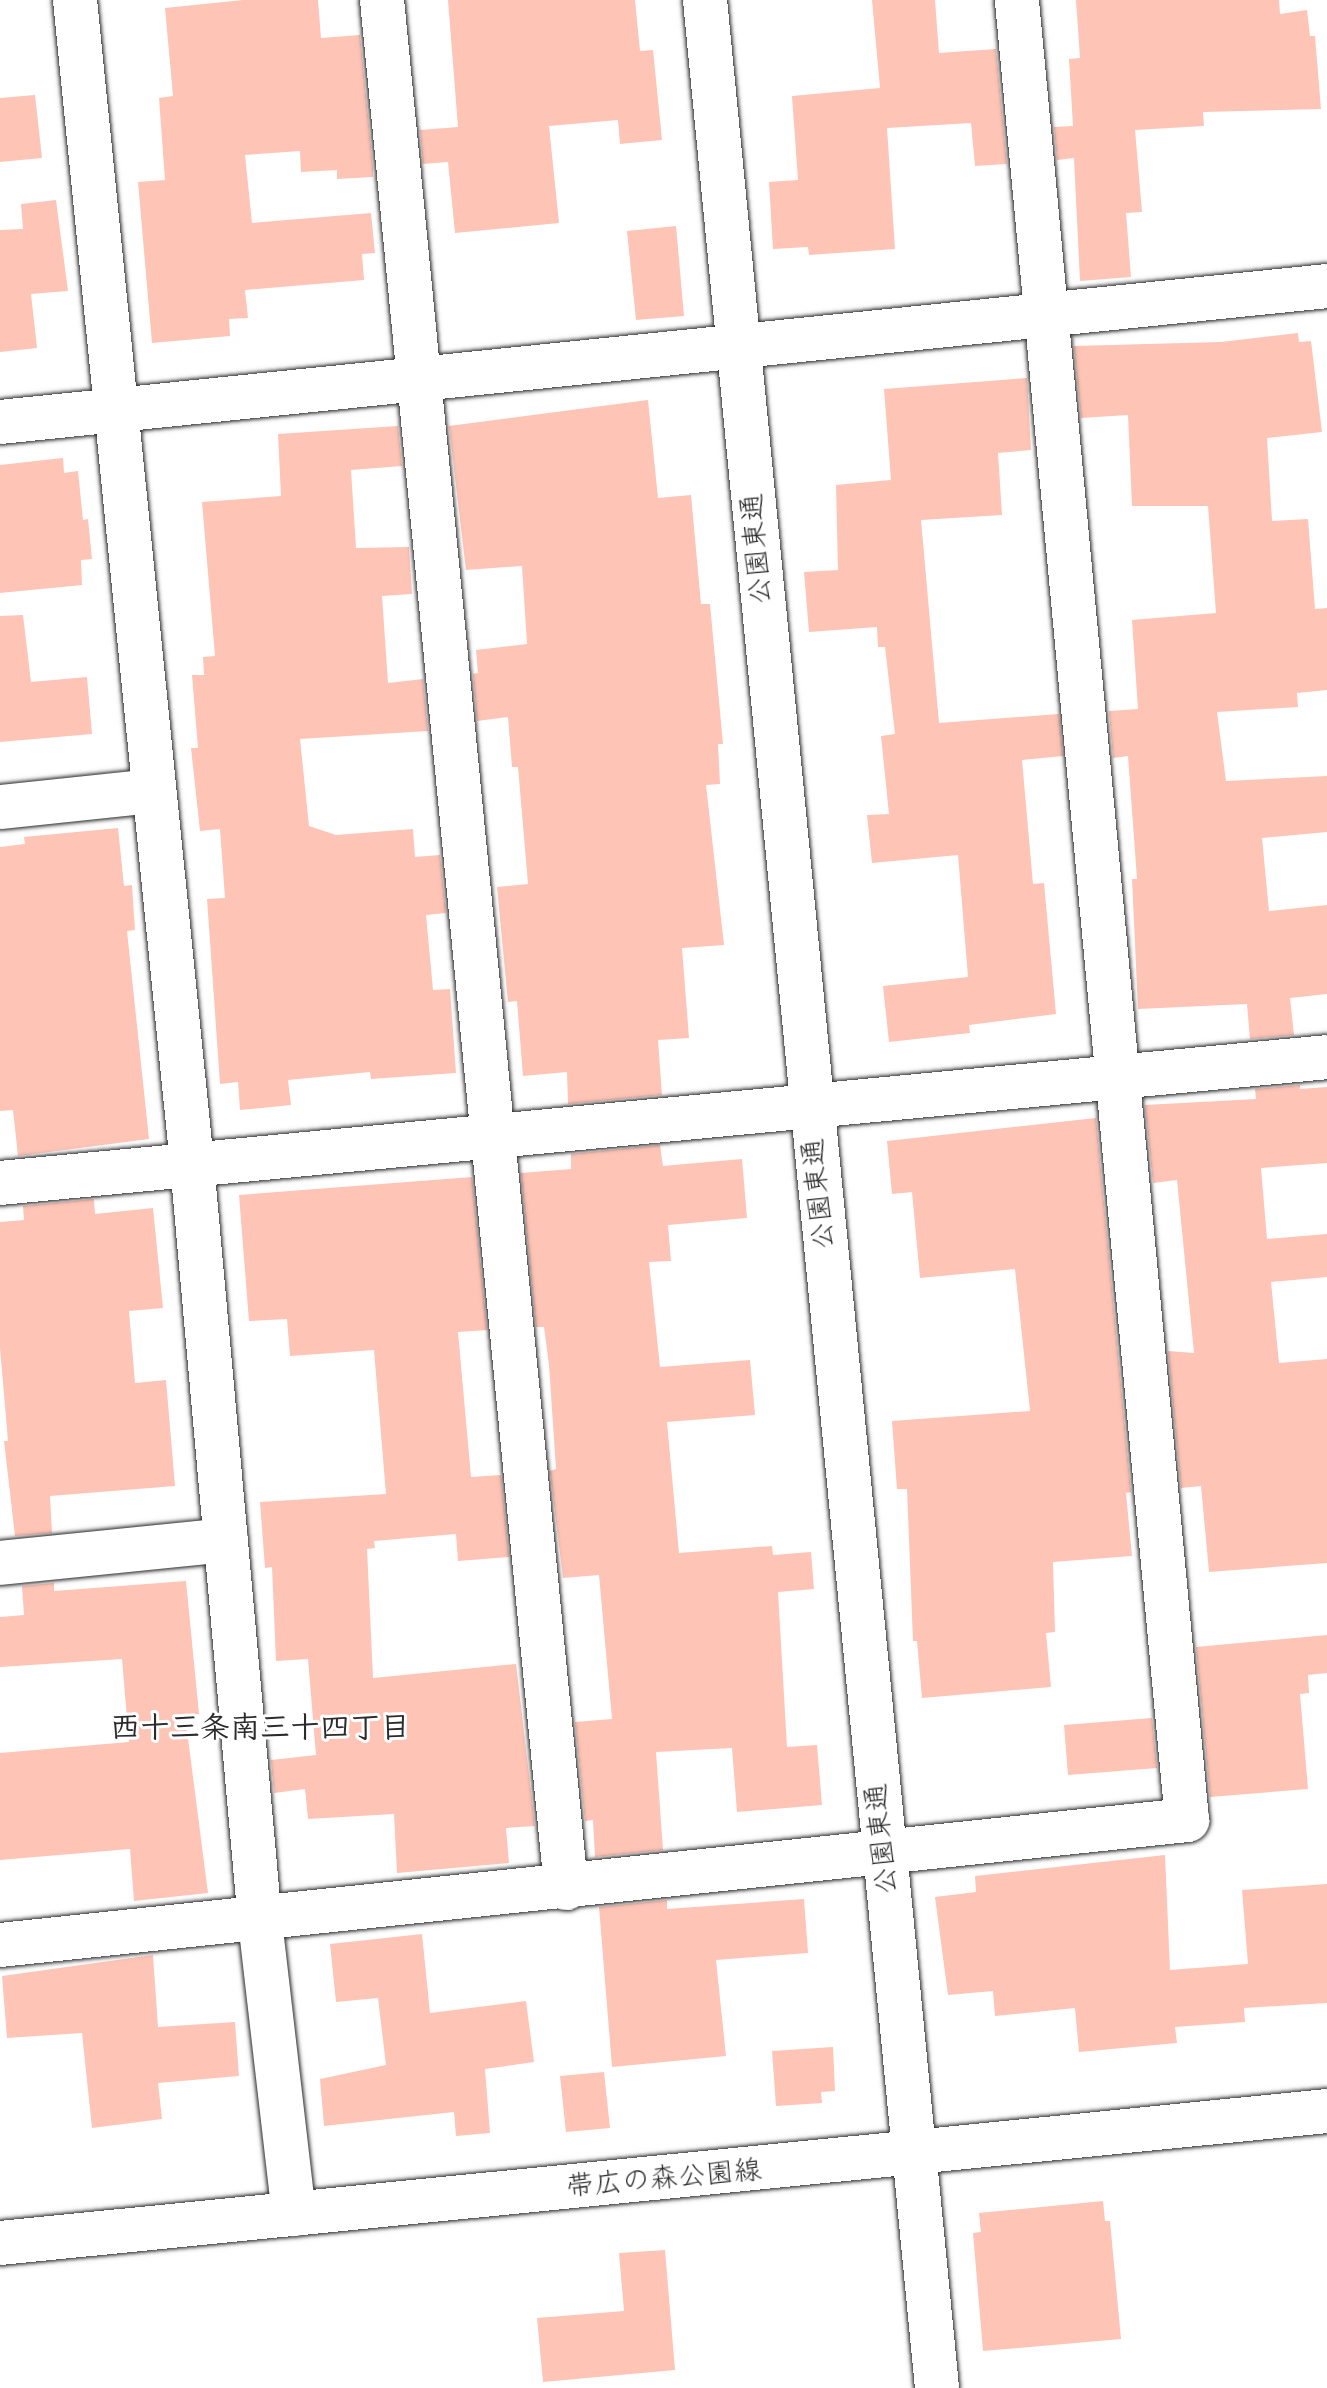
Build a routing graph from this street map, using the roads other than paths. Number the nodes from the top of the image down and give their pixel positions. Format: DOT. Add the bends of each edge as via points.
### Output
graph roads {
  1 [pos="75,0"];
  2 [pos="382,0"];
  3 [pos="705,0"];
  4 [pos="1017,0"];
  5 [pos="1327,286"];
  6 [pos="1047,318"];
  7 [pos="738,349"];
  8 [pos="422,381"];
  9 [pos="117,410"];
  10 [pos="0,422"];
  11 [pos="151,791"];
  12 [pos="0,807"];
  13 [pos="1327,1057"];
  14 [pos="1114,1076"];
  15 [pos="811,1109"];
  16 [pos="493,1139"];
  17 [pos="192,1164"];
  18 [pos="0,1183"];
  19 [pos="226,1540"];
  20 [pos="0,1563"];
  21 [pos="883,1853"];
  22 [pos="566,1888"];
  23 [pos="260,1921"];
  24 [pos="0,1945"];
  25 [pos="1327,2111"];
  26 [pos="914,2155"];
  27 [pos="294,2214"];
  28 [pos="0,2243"];
  29 [pos="937,2388"];
  1 -- 9 [label="street"];
  2 -- 8 [label="street"];
  3 -- 7 [label="street, 公園東通"];
  4 -- 6 [label="street"];
  5 -- 6 [label="street"];
  6 -- 7 [label="street"];
  6 -- 14 [label="street"];
  7 -- 8 [label="street"];
  7 -- 15 [label="street, 公園東通"];
  8 -- 9 [label="street"];
  8 -- 16 [label="street"];
  9 -- 10 [label="street"];
  9 -- 11 [label="street"];
  11 -- 12 [label="street"];
  11 -- 17 [label="street"];
  13 -- 14 [label="street"];
  14 -- 15 [label="street"];
  14 -- 21 [label="street" via="1187,1820"];
  15 -- 16 [label="street"];
  15 -- 21 [label="street, 公園東通"];
  16 -- 17 [label="street"];
  16 -- 22 [label="street"];
  17 -- 18 [label="street"];
  17 -- 19 [label="street"];
  19 -- 20 [label="street"];
  19 -- 23 [label="street"];
  21 -- 22 [label="street"];
  21 -- 26 [label="street, 公園東通"];
  22 -- 23 [label="street"];
  23 -- 24 [label="street"];
  23 -- 27 [label="street"];
  25 -- 26 [label="street, 帯広の森公園線"];
  26 -- 27 [label="street, 帯広の森公園線"];
  26 -- 29 [label="street, 公園東通"];
  27 -- 28 [label="street, 帯広の森公園線"];
}
